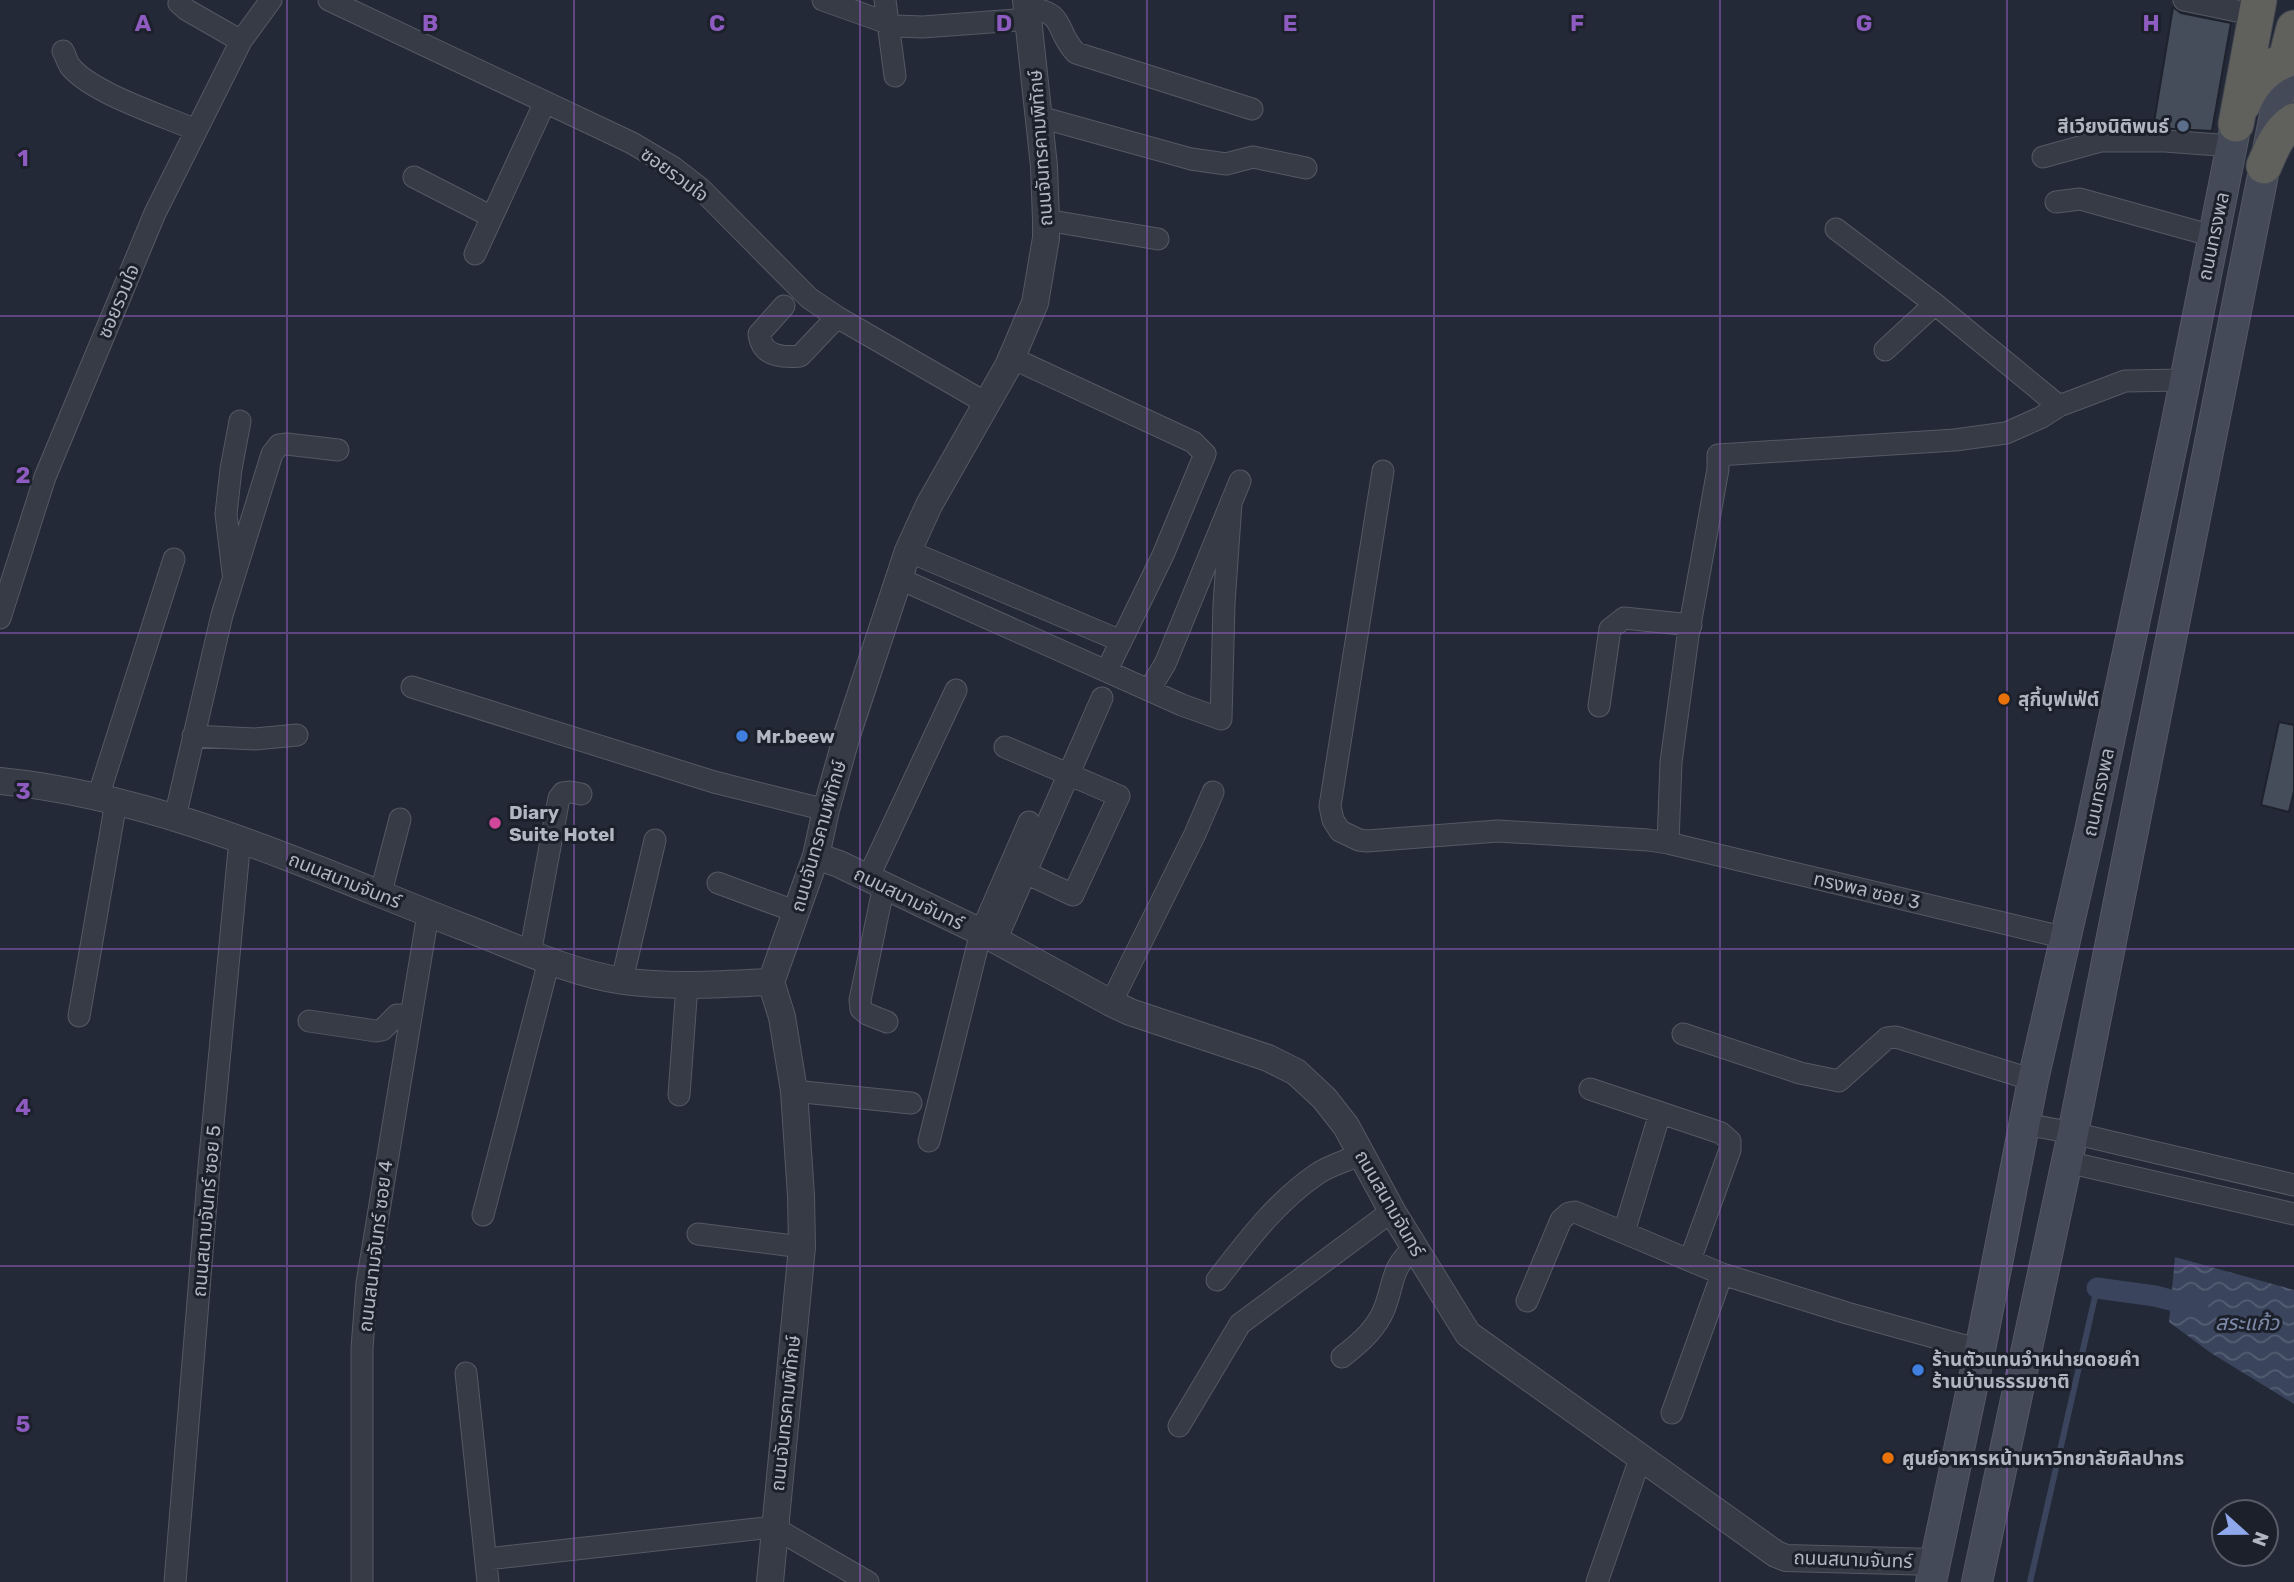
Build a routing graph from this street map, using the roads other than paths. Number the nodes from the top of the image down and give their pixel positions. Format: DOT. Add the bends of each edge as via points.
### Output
graph roads {
  1 [pos="180,0"];
  2 [pos="328,0"];
  3 [pos="823,0"];
  4 [pos="885,0"];
  5 [pos="2184,0"];
  6 [pos="263,3"];
  7 [pos="2259,5"];
  8 [pos="1028,9"];
  9 [pos="888,24"];
  10 [pos="241,41"];
  11 [pos="64,51"];
  12 [pos="2292,53"];
  13 [pos="895,76"];
  14 [pos="545,102"];
  15 [pos="1252,109"];
  16 [pos="1040,117"];
  17 [pos="2294,121"];
  18 [pos="196,130"];
  19 [pos="2234,135"];
  20 [pos="2043,157"];
  21 [pos="2264,166"];
  22 [pos="1306,168"];
  23 [pos="414,177"];
  24 [pos="2056,202"];
  25 [pos="492,217"];
  26 [pos="1046,220"];
  27 [pos="1836,229"];
  28 [pos="2213,236"];
  29 [pos="1158,239"];
  30 [pos="475,254"];
  31 [pos="1935,304"];
  32 [pos="784,306"];
  33 [pos="836,317"];
  34 [pos="1885,350"];
  35 [pos="1012,358"];
  36 [pos="2185,380"];
  37 [pos="985,403"];
  38 [pos="2059,406"];
  39 [pos="240,421"];
  40 [pos="338,450"];
  41 [pos="1382,471"];
  42 [pos="1240,481"];
  43 [pos="1231,503"];
  44 [pos="908,551"];
  45 [pos="174,559"];
  46 [pos="898,578"];
  47 [pos="234,579"];
  48 [pos="0,618"];
  49 [pos="1691,625"];
  50 [pos="1121,641"];
  51 [pos="1107,670"];
  52 [pos="412,687"];
  53 [pos="956,690"];
  54 [pos="1149,690"];
  55 [pos="1102,698"];
  56 [pos="1599,706"];
  57 [pos="297,735"];
  58 [pos="193,736"];
  59 [pos="1005,747"];
  60 [pos="1068,775"];
  61 [pos="0,781"];
  62 [pos="1213,792"];
  63 [pos="581,794"];
  64 [pos="107,800"];
  65 [pos="826,810"];
  66 [pos="175,817"];
  67 [pos="400,819"];
  68 [pos="1029,822"];
  69 [pos="240,839"];
  70 [pos="655,840"];
  71 [pos="1668,843"];
  72 [pos="816,856"];
  73 [pos="1026,873"];
  74 [pos="876,881"];
  75 [pos="718,883"];
  76 [pos="380,896"];
  77 [pos="797,912"];
  78 [pos="428,914"];
  79 [pos="989,936"];
  80 [pos="2066,938"];
  81 [pos="540,958"];
  82 [pos="622,981"];
  83 [pos="771,982"];
  84 [pos="687,985"];
  85 [pos="1111,1003"];
  86 [pos="79,1016"];
  87 [pos="411,1016"];
  88 [pos="309,1021"];
  89 [pos="887,1022"];
  90 [pos="1683,1034"];
  91 [pos="2033,1080"];
  92 [pos="1590,1089"];
  93 [pos="794,1091"];
  94 [pos="679,1095"];
  95 [pos="911,1102"];
  96 [pos="1660,1113"];
  97 [pos="2025,1124"];
  98 [pos="2073,1133"];
  99 [pos="929,1140"];
  100 [pos="1361,1154"];
  101 [pos="2067,1162"];
  102 [pos="2294,1185"];
  103 [pos="1392,1211"];
  104 [pos="2294,1214"];
  105 [pos="483,1215"];
  106 [pos="1624,1232"];
  107 [pos="698,1234"];
  108 [pos="802,1247"];
  109 [pos="1415,1248"];
  110 [pos="1690,1260"];
  111 [pos="1722,1274"];
  112 [pos="1217,1280"];
  113 [pos="1527,1301"];
  114 [pos="1980,1350"];
  115 [pos="1342,1357"];
  116 [pos="466,1373"];
  117 [pos="1672,1413"];
  118 [pos="1180,1426"];
  119 [pos="1641,1456"];
  120 [pos="773,1527"];
  121 [pos="487,1559"];
  122 [pos="1933,1577"];
  123 [pos="175,1582"];
  124 [pos="362,1582"];
  125 [pos="488,1582"];
  126 [pos="770,1582"];
  127 [pos="868,1582"];
  128 [pos="1597,1582"];
  129 [pos="1977,1582"];
  1 -- 10 [label="street" via="187,10"];
  2 -- 14 [label="street, ซอยรวมใจ"];
  3 -- 9 [label="street"];
  4 -- 9 [label="street"];
  5 -- 7 [label="street"];
  6 -- 10 [label="street, ซอยรวมใจ"];
  7 -- 12 [label="highway"];
  7 -- 19 [label="highway, ถนนทรงพล"];
  8 -- 9 [label="street" via="923,27"];
  8 -- 15 [label="street" via="1053,15 1076,53"];
  8 -- 16 [label="street, ถนนจันทรคามพิทักษ์"];
  9 -- 13 [label="street"];
  10 -- 18 [label="street, ซอยรวมใจ"];
  11 -- 18 [label="street" via="84,79"];
  12 -- 19 [label="highway" via="2262,73 2247,93"];
  12 -- 21 [label="main road, ถนนทรงพล"];
  14 -- 25 [label="street"];
  14 -- 33 [label="street, ซอยรวมใจ" via="674,168 700,188 809,298"];
  16 -- 22 [label="street" via="1203,162 1226,164 1253,157"];
  16 -- 26 [label="street, ถนนจันทรคามพิทักษ์"];
  17 -- 21 [label="highway" via="2273,144"];
  18 -- 48 [label="street, ซอยรวมใจ" via="155,213 45,477"];
  19 -- 20 [label="street" via="2101,141"];
  19 -- 28 [label="main road, ถนนทรงพล"];
  21 -- 98 [label="main road, ถนนทรงพล"];
  23 -- 25 [label="street"];
  24 -- 28 [label="street" via="2080,199"];
  25 -- 30 [label="street"];
  26 -- 29 [label="street"];
  26 -- 35 [label="street, ถนนจันทรคามพิทักษ์" via="1035,303"];
  27 -- 31 [label="street"];
  28 -- 36 [label="main road, ถนนทรงพล"];
  31 -- 34 [label="street"];
  31 -- 38 [label="street"];
  32 -- 33 [label="street" via="759,334 760,345 785,358 800,356"];
  33 -- 37 [label="street, ซอยรวมใจ"];
  35 -- 37 [label="street, ถนนจันทรคามพิทักษ์"];
  35 -- 50 [label="street" via="1193,442 1205,454"];
  36 -- 38 [label="street" via="2125,381"];
  36 -- 80 [label="main road, ถนนทรงพล"];
  37 -- 44 [label="street, ถนนจันทรคามพิทักษ์"];
  38 -- 49 [label="street" via="2006,433 1718,455"];
  39 -- 47 [label="street" via="226,514"];
  40 -- 47 [label="street" via="279,445 272,454"];
  41 -- 71 [label="street, ทรงพล ซอย 3" via="1331,806 1340,831 1367,841 1498,831"];
  42 -- 43 [label="street"];
  43 -- 54 [label="street" via="1165,664"];
  43 -- 54 [label="street" via="1220,719"];
  44 -- 46 [label="street, ถนนจันทรคามพิทักษ์"];
  44 -- 50 [label="street"];
  45 -- 64 [label="street"];
  46 -- 51 [label="street"];
  46 -- 65 [label="street, ถนนจันทรคามพิทักษ์"];
  47 -- 58 [label="street"];
  49 -- 56 [label="street" via="1618,621 1608,637"];
  49 -- 71 [label="street" via="1671,762"];
  50 -- 51 [label="street"];
  51 -- 54 [label="street"];
  52 -- 65 [label="street" via="714,782"];
  53 -- 74 [label="street"];
  55 -- 60 [label="street"];
  57 -- 58 [label="street" via="255,739"];
  58 -- 66 [label="street"];
  59 -- 60 [label="street"];
  60 -- 73 [label="street"];
  60 -- 73 [label="street" via="1119,796 1073,895"];
  61 -- 64 [label="street, ถนนสนามจันทร์"];
  62 -- 85 [label="street"];
  63 -- 81 [label="street" via="563,793 559,798"];
  64 -- 66 [label="street, ถนนสนามจันทร์"];
  64 -- 86 [label="street"];
  65 -- 72 [label="street, ถนนจันทรคามพิทักษ์"];
  66 -- 69 [label="street, ถนนสนามจันทร์"];
  67 -- 76 [label="street"];
  68 -- 79 [label="street"];
  69 -- 76 [label="street, ถนนสนามจันทร์"];
  69 -- 123 [label="street, ถนนสนามจันทร์ ซอย 5"];
  70 -- 82 [label="street"];
  71 -- 80 [label="street, ทรงพล ซอย 3"];
  72 -- 74 [label="street, ถนนสนามจันทร์"];
  72 -- 77 [label="street, ถนนจันทรคามพิทักษ์"];
  73 -- 79 [label="street"];
  74 -- 79 [label="street, ถนนสนามจันทร์"];
  74 -- 89 [label="street" via="860,1000 867,1014"];
  75 -- 77 [label="street"];
  76 -- 78 [label="street, ถนนสนามจันทร์"];
  77 -- 83 [label="street, ถนนจันทรคามพิทักษ์"];
  78 -- 81 [label="street, ถนนสนามจันทร์"];
  78 -- 87 [label="street, ถนนสนามจันทร์ ซอย 4"];
  79 -- 85 [label="street, ถนนสนามจันทร์"];
  79 -- 99 [label="street"];
  80 -- 91 [label="main road, ถนนทรงพล"];
  81 -- 82 [label="street, ถนนสนามจันทร์"];
  81 -- 105 [label="street"];
  82 -- 84 [label="street, ถนนสนามจันทร์"];
  83 -- 84 [label="street, ถนนสนามจันทร์"];
  83 -- 93 [label="street, ถนนจันทรคามพิทักษ์" via="782,1017"];
  84 -- 94 [label="street"];
  85 -- 100 [label="street, ถนนสนามจันทร์" via="1296,1072 1324,1098"];
  87 -- 88 [label="street" via="397,1016 376,1031"];
  87 -- 124 [label="street, ถนนสนามจันทร์ ซอย 4" via="367,1283 362,1348"];
  90 -- 91 [label="street" via="1834,1080 1844,1078 1887,1038 1896,1037"];
  91 -- 97 [label="main road, ถนนทรงพล"];
  92 -- 96 [label="street"];
  93 -- 95 [label="street"];
  93 -- 108 [label="street, ถนนจันทรคามพิทักษ์"];
  96 -- 106 [label="street"];
  96 -- 110 [label="street" via="1721,1133 1731,1146"];
  97 -- 98 [label="street"];
  97 -- 114 [label="main road, ถนนทรงพล"];
  98 -- 101 [label="main road, ถนนทรงพล"];
  98 -- 102 [label="street"];
  100 -- 103 [label="street, ถนนสนามจันทร์"];
  100 -- 112 [label="street" via="1318,1173 1278,1206"];
  101 -- 104 [label="street"];
  101 -- 129 [label="main road, ถนนทรงพล"];
  103 -- 109 [label="street, ถนนสนามจันทร์"];
  103 -- 118 [label="street" via="1240,1324"];
  106 -- 110 [label="street"];
  106 -- 113 [label="street" via="1569,1213 1561,1220"];
  107 -- 108 [label="street"];
  108 -- 120 [label="street, ถนนจันทรคามพิทักษ์"];
  109 -- 115 [label="street" via="1397,1266 1373,1329"];
  109 -- 119 [label="street, ถนนสนามจันทร์" via="1468,1334"];
  110 -- 111 [label="street"];
  111 -- 114 [label="street"];
  111 -- 117 [label="street"];
  114 -- 122 [label="main road, ถนนทรงพล"];
  116 -- 121 [label="street"];
  119 -- 122 [label="street, ถนนสนามจันทร์" via="1776,1554"];
  119 -- 128 [label="street"];
  120 -- 121 [label="street"];
  120 -- 126 [label="street, ถนนจันทรคามพิทักษ์"];
  120 -- 127 [label="street"];
  121 -- 125 [label="street"];
}
